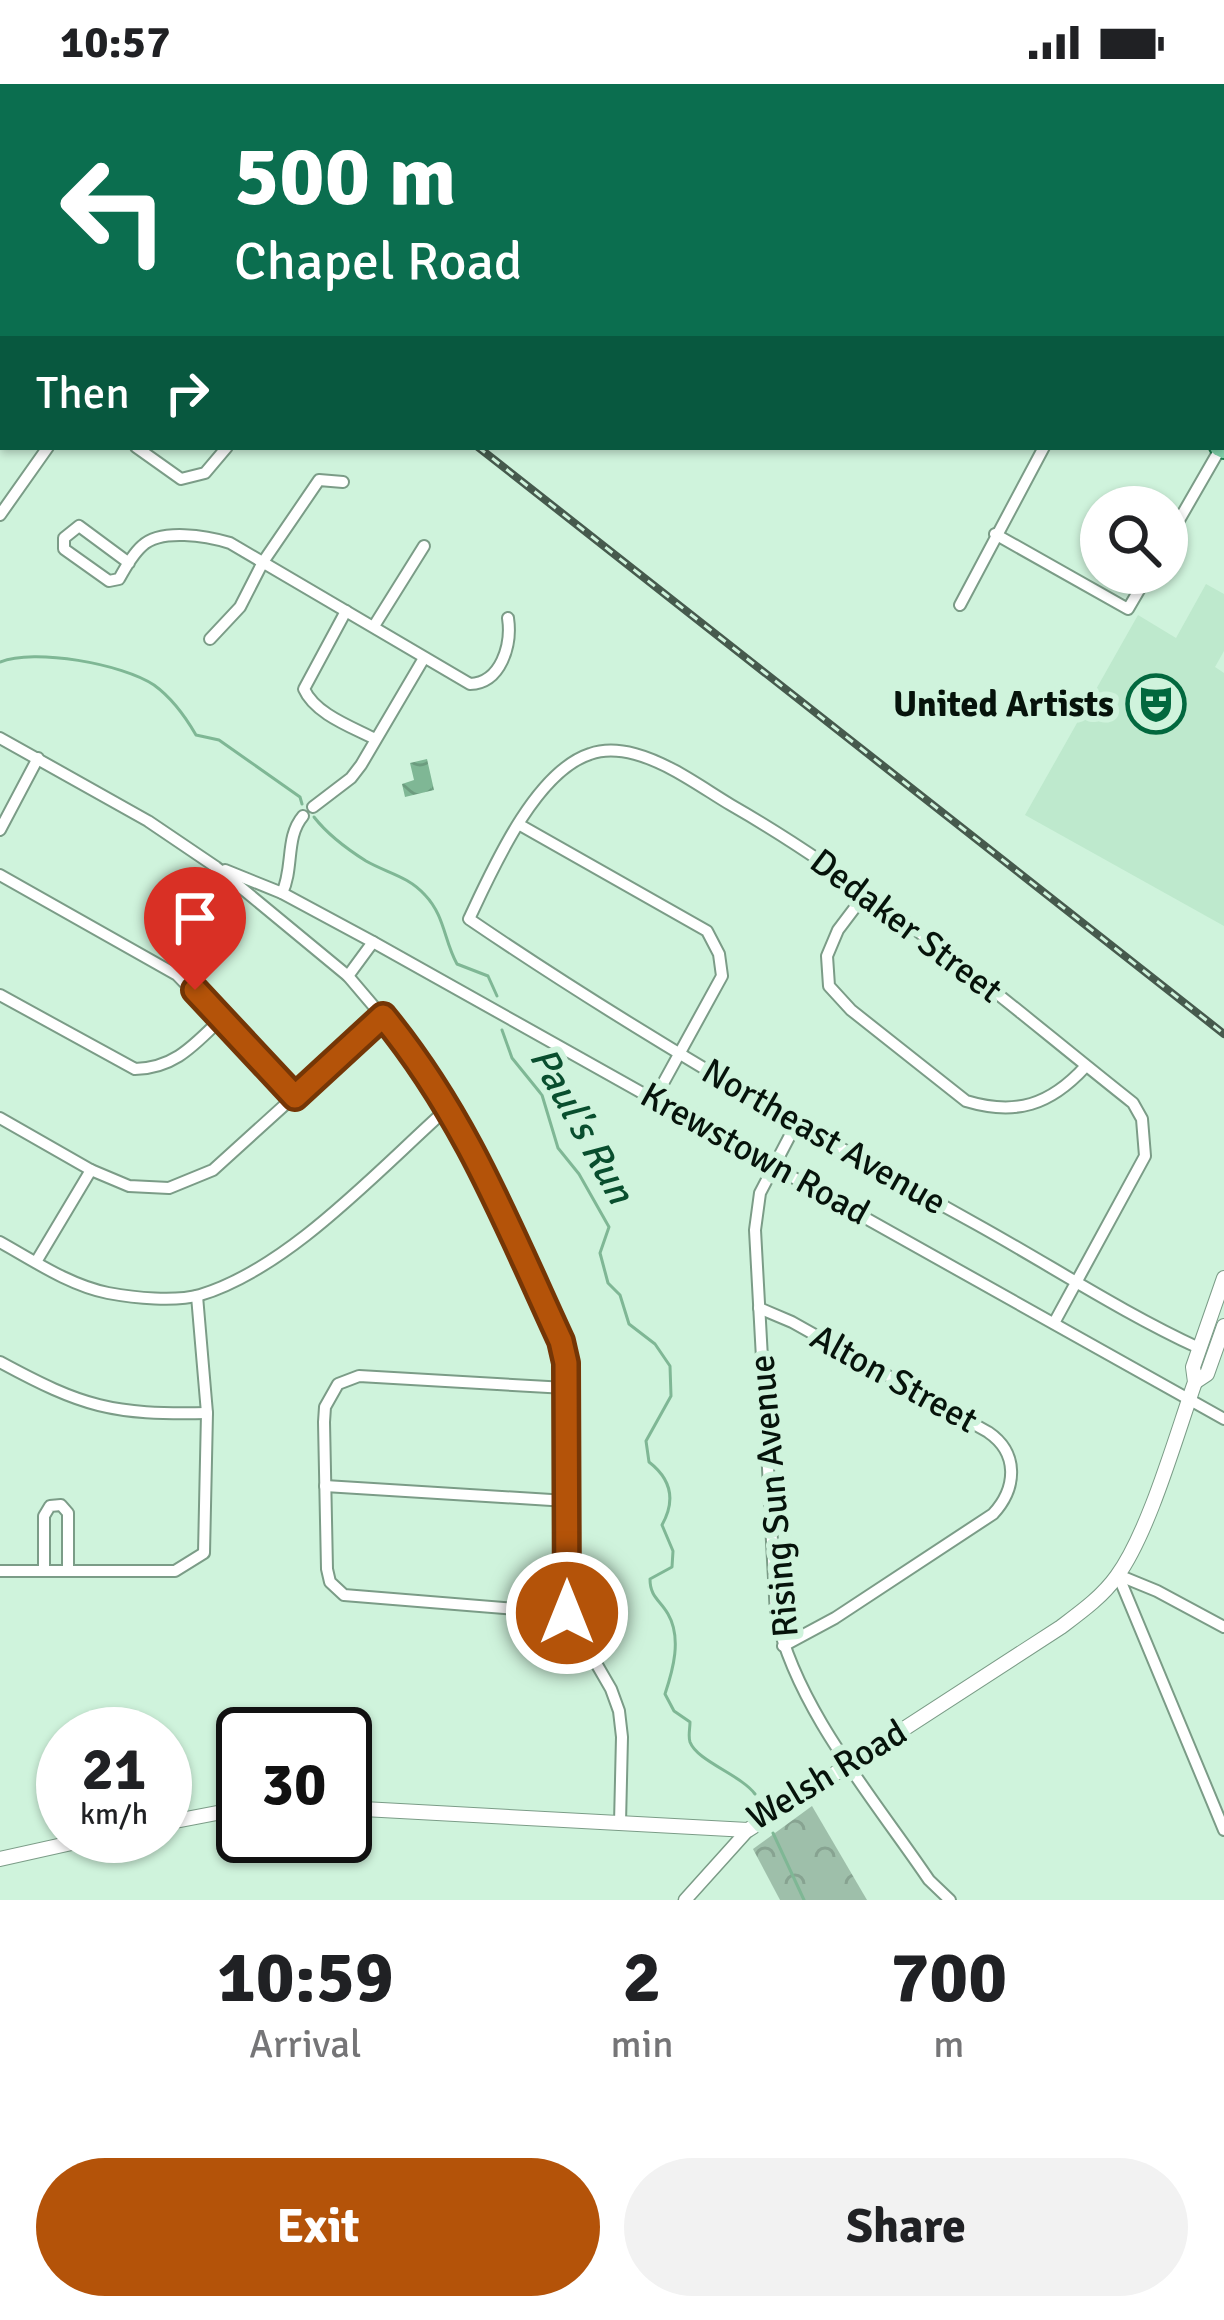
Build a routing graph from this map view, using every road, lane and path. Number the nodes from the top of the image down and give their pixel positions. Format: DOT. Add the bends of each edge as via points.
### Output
graph roads {
  1 [pos="46,450"];
  2 [pos="140,450"];
  3 [pos="224,450"];
  4 [pos="1042,450"];
  5 [pos="1220,450"];
  6 [pos="343,482"];
  7 [pos="1188,505"];
  8 [pos="0,515"];
  9 [pos="995,534"];
  10 [pos="424,546"];
  11 [pos="263,562"];
  12 [pos="129,563"];
  13 [pos="1080,582"];
  14 [pos="1101,594"];
  15 [pos="1137,594"];
  16 [pos="960,605"];
  17 [pos="346,611"];
  18 [pos="508,618"];
  19 [pos="374,626"];
  20 [pos="210,639"];
  21 [pos="424,658"];
  22 [pos="0,738"];
  23 [pos="376,740"];
  24 [pos="38,758"];
  25 [pos="520,825"];
  26 [pos="0,830"];
  27 [pos="216,867"];
  28 [pos="0,874"];
  29 [pos="282,893"];
  30 [pos="866,893"];
  31 [pos="373,942"];
  32 [pos="348,976"];
  33 [pos="0,995"];
  34 [pos="383,1016"];
  35 [pos="222,1018"];
  36 [pos="680,1054"];
  37 [pos="1085,1067"];
  38 [pos="295,1097"];
  39 [pos="656,1098"];
  40 [pos="450,1106"];
  41 [pos="0,1118"];
  42 [pos="796,1124"];
  43 [pos="773,1163"];
  44 [pos="91,1170"];
  45 [pos="0,1242"];
  46 [pos="36,1262"];
  47 [pos="1224,1278"];
  48 [pos="1077,1280"];
  49 [pos="196,1296"];
  50 [pos="759,1308"];
  51 [pos="1054,1323"];
  52 [pos="1224,1326"];
  53 [pos="1199,1348"];
  54 [pos="0,1362"];
  55 [pos="1195,1382"];
  56 [pos="566,1388"];
  57 [pos="1189,1400"];
  58 [pos="207,1413"];
  59 [pos="1224,1419"];
  60 [pos="325,1486"];
  61 [pos="567,1501"];
  62 [pos="44,1570"];
  63 [pos="68,1570"];
  64 [pos="0,1571"];
  65 [pos="1118,1575"];
  66 [pos="567,1613"];
  67 [pos="1224,1627"];
  68 [pos="783,1646"];
  69 [pos="851,1764"];
  70 [pos="372,1809"];
  71 [pos="620,1823"];
  72 [pos="748,1830"];
  73 [pos="1224,1830"];
  74 [pos="36,1851"];
  75 [pos="0,1859"];
  76 [pos="685,1900"];
  77 [pos="950,1900"];
  1 -- 8 [label="street"];
  2 -- 3 [label="street" via="181,479 205,473"];
  4 -- 9 [label="street"];
  5 -- 7 [label="street"];
  6 -- 11 [label="street" via="319,480"];
  9 -- 13 [label="street"];
  9 -- 16 [label="street"];
  10 -- 19 [label="street"];
  11 -- 12 [label="street" via="230,542 194,537 152,538"];
  11 -- 17 [label="street"];
  11 -- 20 [label="street" via="240,607"];
  12 -- 12 [label="street" via="79,526 64,538 64,548 109,581"];
  14 -- 15 [label="street" via="1128,609"];
  17 -- 19 [label="street"];
  17 -- 23 [label="street" via="304,689 332,717"];
  18 -- 21 [label="street" via="511,638 484,683 470,684"];
  19 -- 21 [label="street"];
  21 -- 23 [label="street"];
  22 -- 24 [label="street"];
  23 -- 29 [label="street" via="351,778 308,811 292,836"];
  24 -- 26 [label="street"];
  24 -- 27 [label="street"];
  25 -- 30 [label="street, Dedaker Street" via="562,766 619,751 662,765"];
  25 -- 36 [label="street" via="707,931 722,976"];
  25 -- 36 [label="street, Northeast Avenue" via="469,919"];
  27 -- 29 [label="street, Krewstown Road"];
  27 -- 32 [label="street"];
  28 -- 35 [label="street" via="177,975"];
  29 -- 31 [label="street, Krewstown Road"];
  30 -- 37 [label="street, Dedaker Street"];
  30 -- 37 [label="street" via="826,956 829,986 850,1010 966,1101 987,1107 1029,1108"];
  31 -- 32 [label="street"];
  31 -- 39 [label="street, Krewstown Road"];
  32 -- 34 [label="street"];
  33 -- 35 [label="street" via="135,1069 180,1059"];
  34 -- 38 [label="street"];
  34 -- 40 [label="street"];
  35 -- 38 [label="street"];
  36 -- 39 [label="street"];
  36 -- 42 [label="street, Northeast Avenue"];
  37 -- 48 [label="street, Dedaker Street" via="1132,1103 1145,1151"];
  38 -- 44 [label="street" via="214,1170 169,1188 129,1186"];
  39 -- 43 [label="street, Krewstown Road"];
  40 -- 49 [label="street" via="289,1248"];
  40 -- 56 [label="street" via="561,1341"];
  41 -- 44 [label="street"];
  42 -- 43 [label="street, Rising Sun Avenue"];
  42 -- 48 [label="street, Northeast Avenue"];
  43 -- 50 [label="street, Rising Sun Avenue" via="755,1230"];
  43 -- 51 [label="street, Krewstown Road"];
  44 -- 46 [label="street"];
  45 -- 46 [label="street"];
  46 -- 49 [label="street" via="106,1293"];
  47 -- 53 [label="main road"];
  48 -- 51 [label="street"];
  48 -- 53 [label="street, Northeast Avenue"];
  49 -- 58 [label="street"];
  50 -- 68 [label="street, Rising Sun Avenue"];
  50 -- 68 [label="street, Alton Street" via="988,1432 1013,1468 994,1514"];
  51 -- 57 [label="street, Krewstown Road"];
  52 -- 55 [label="main road" via="1207,1374"];
  53 -- 55 [label="main road"];
  54 -- 58 [label="street" via="88,1405"];
  55 -- 57 [label="main road"];
  56 -- 60 [label="street" via="358,1376 338,1384 326,1407"];
  56 -- 61 [label="street"];
  57 -- 59 [label="street, Krewstown Road"];
  57 -- 65 [label="main road"];
  58 -- 63 [label="street" via="204,1553 176,1571"];
  60 -- 61 [label="street"];
  60 -- 66 [label="street" via="327,1569 334,1585 356,1599"];
  61 -- 66 [label="street"];
  62 -- 63 [label="street"];
  62 -- 63 [label="street" via="44,1516 61,1504 68,1513"];
  62 -- 64 [label="street"];
  65 -- 67 [label="street"];
  65 -- 69 [label="main road, Welsh Road" via="1061,1628"];
  65 -- 73 [label="street"];
  66 -- 71 [label="street" via="619,1711"];
  68 -- 69 [label="street, Rising Sun Avenue"];
  69 -- 72 [label="main road, Welsh Road"];
  69 -- 77 [label="street, Rising Sun Avenue"];
  70 -- 71 [label="main road, Welsh Road"];
  71 -- 72 [label="main road, Welsh Road"];
  72 -- 76 [label="street"];
  74 -- 75 [label="main road"];
}
